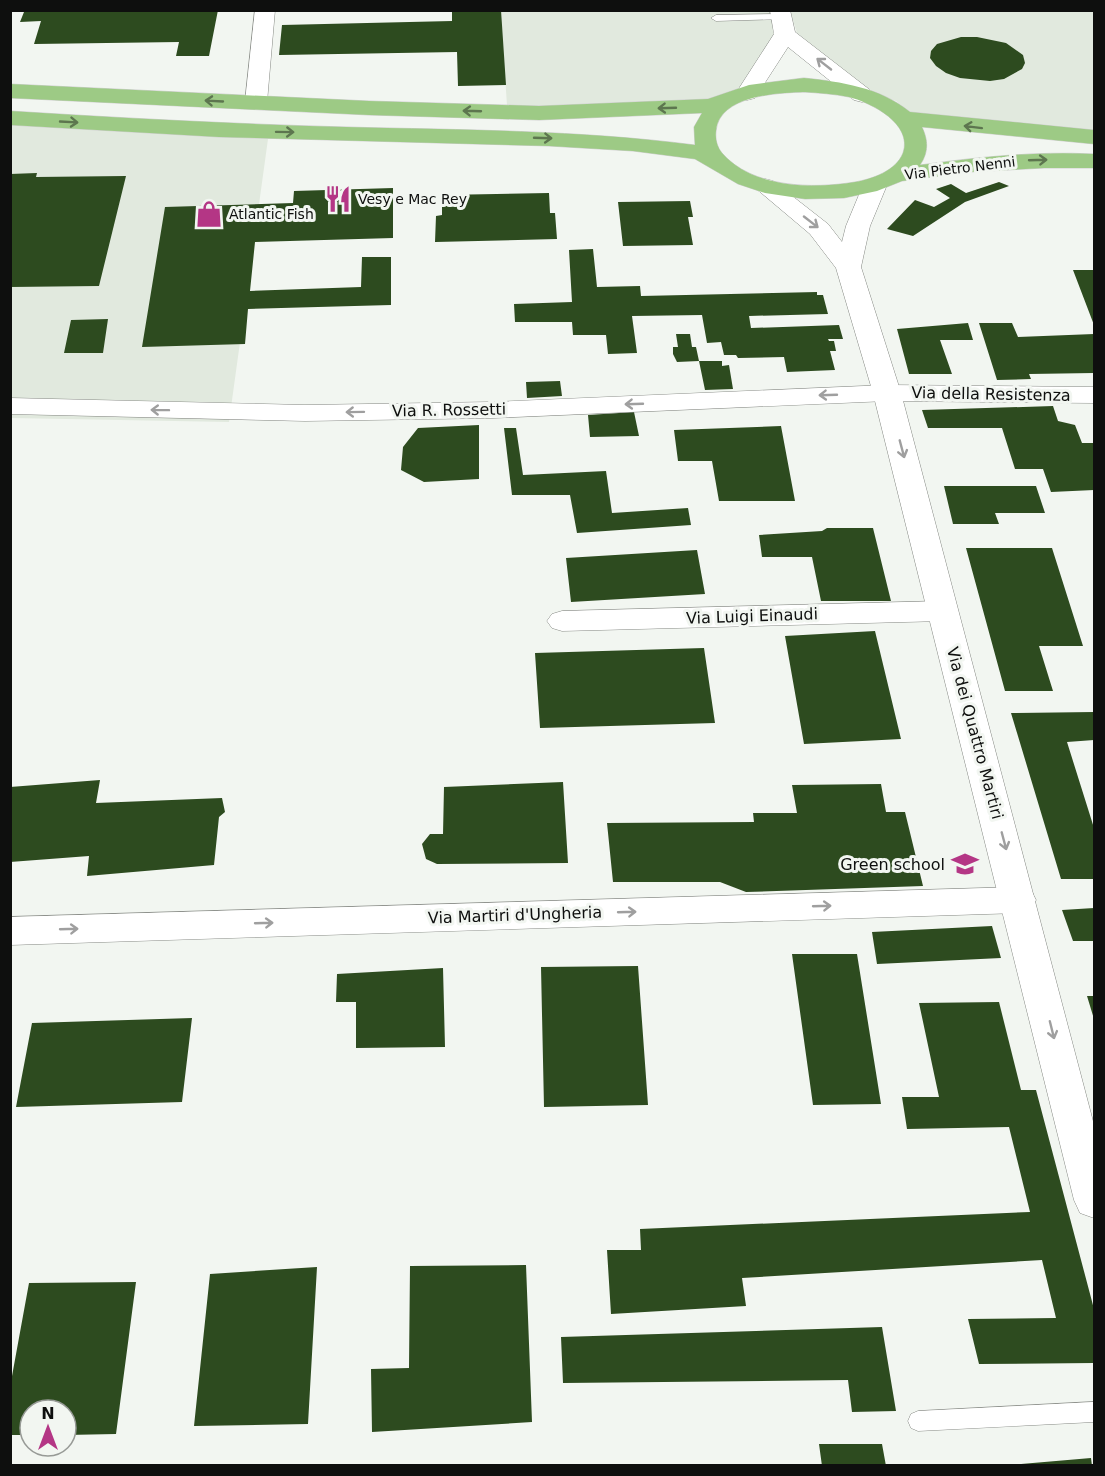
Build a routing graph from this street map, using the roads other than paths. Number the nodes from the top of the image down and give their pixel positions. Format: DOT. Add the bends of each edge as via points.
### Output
graph roads {
  1 [pos="265,10"];
  2 [pos="716,18"];
  3 [pos="782,20"];
  4 [pos="10,91"];
  5 [pos="747,93"];
  6 [pos="862,94"];
  7 [pos="256,102"];
  8 [pos="725,102"];
  9 [pos="10,118"];
  10 [pos="905,118"];
  11 [pos="1095,136"];
  12 [pos="716,160"];
  13 [pos="1095,161"];
  14 [pos="897,175"];
  15 [pos="875,185"];
  16 [pos="765,186"];
  17 [pos="848,267"];
  18 [pos="887,393"];
  19 [pos="1095,395"];
  20 [pos="10,406"];
  21 [pos="943,611"];
  22 [pos="562,621"];
  23 [pos="1019,900"];
  24 [pos="10,931"];
  25 [pos="1095,1200"];
  26 [pos="1095,1412"];
  27 [pos="918,1421"];
  1 -- 7 [label="street"];
  2 -- 3 [label="lane"];
  3 -- 5 [label="street"];
  6 -- 3 [label="street, one-way"];
  7 -- 4 [label="main road, one-way"];
  5 -- 6 [label="main road" via="804,85"];
  5 -- 8 [label="main road"];
  6 -- 10 [label="main road"];
  8 -- 7 [label="main road, one-way" via="539,113"];
  8 -- 12 [label="main road" via="710,115 704,129 705,145"];
  9 -- 12 [label="main road, one-way" via="219,130 549,139 633,144 700,153"];
  11 -- 10 [label="main road, Via Pietro Nenni, one-way"];
  10 -- 14 [label="main road" via="915,133 917,148 911,162"];
  12 -- 16 [label="main road"];
  14 -- 13 [label="main road, Via Pietro Nenni, one-way" via="991,162"];
  14 -- 15 [label="main road"];
  15 -- 16 [label="main road" via="822,193"];
  15 -- 17 [label="street" via="858,226"];
  16 -- 17 [label="street, Via dei Quattro Martiri, one-way" via="819,229"];
  17 -- 18 [label="street, Via dei Quattro Martiri"];
  18 -- 19 [label="street, Via della Resistenza"];
  18 -- 20 [label="street, Via R. Rossetti, one-way" via="493,410 317,413"];
  18 -- 21 [label="street, Via dei Quattro Martiri, one-way"];
  21 -- 22 [label="street, Via Luigi Einaudi"];
  21 -- 23 [label="street, Via dei Quattro Martiri, one-way"];
  24 -- 23 [label="street, Via Martiri d'Ungheria, one-way"];
  23 -- 25 [label="street, Via dei Quattro Martiri, one-way"];
  26 -- 27 [label="lane"];
}
